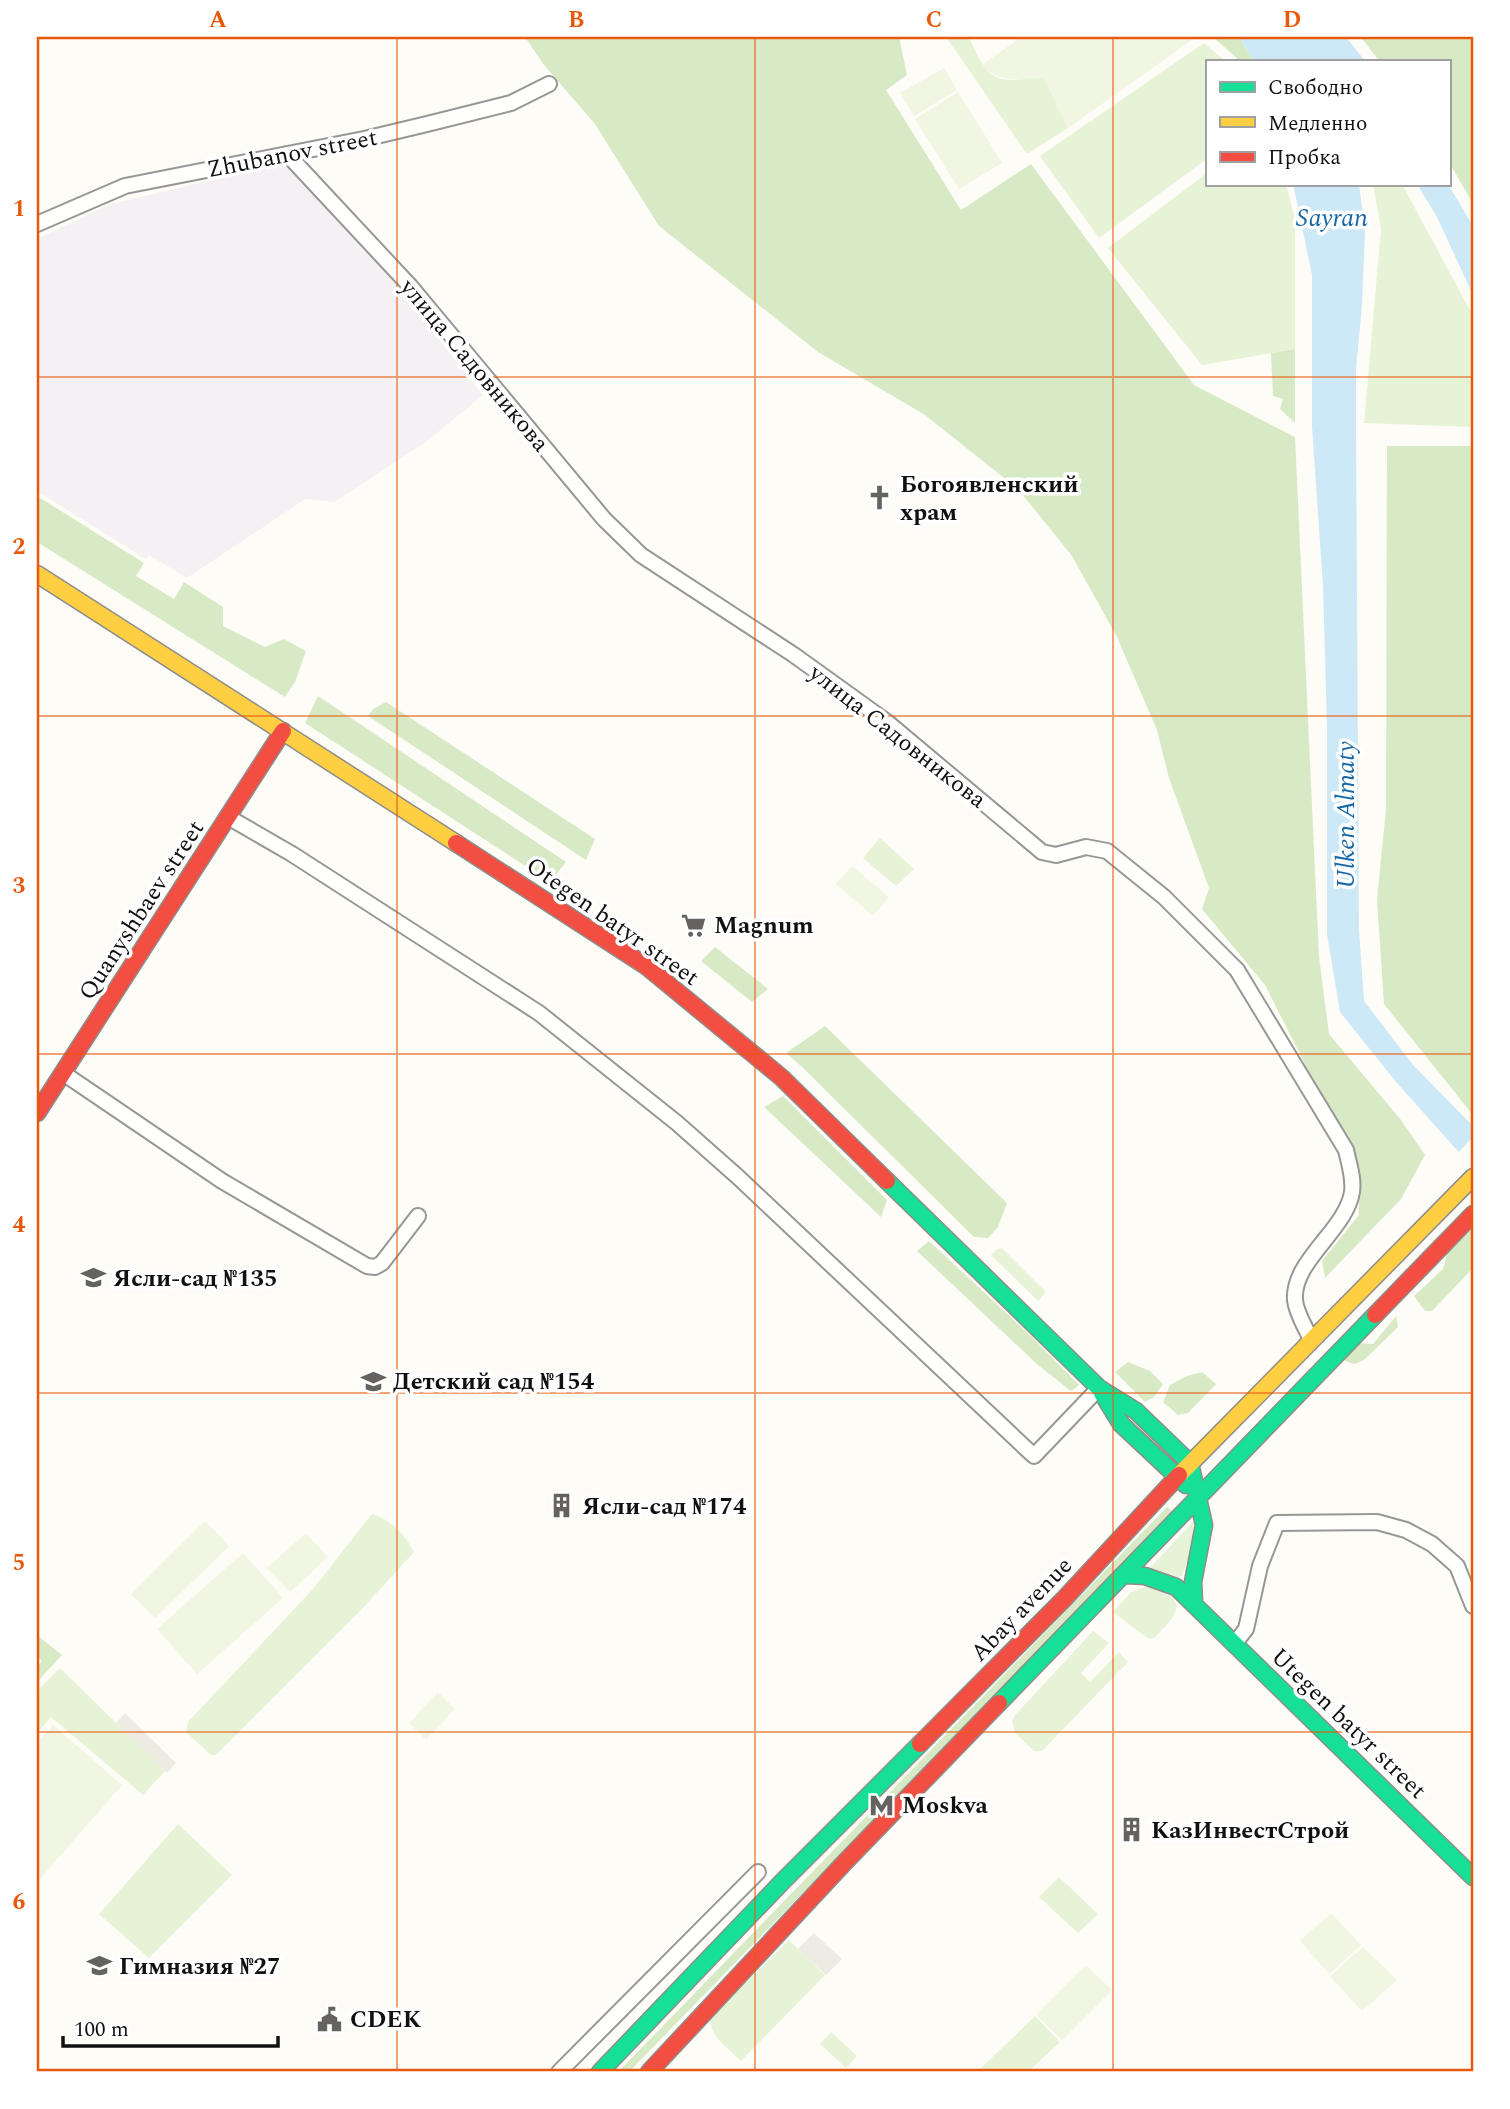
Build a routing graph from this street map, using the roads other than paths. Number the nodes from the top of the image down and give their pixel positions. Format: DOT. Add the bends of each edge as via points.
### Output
graph roads {
  1 [pos="549,84"];
  2 [pos="286,155"];
  3 [pos="37,224"];
  4 [pos="37,574"];
  5 [pos="283,731"];
  6 [pos="228,817"];
  7 [pos="63,1073"];
  8 [pos="37,1114"];
  9 [pos="1471,1180"];
  10 [pos="1473,1214"];
  11 [pos="418,1216"];
  12 [pos="1311,1340"];
  13 [pos="1099,1388"];
  14 [pos="1190,1463"];
  15 [pos="1177,1477"];
  16 [pos="1199,1498"];
  17 [pos="1126,1575"];
  18 [pos="1194,1603"];
  19 [pos="1473,1606"];
  20 [pos="1235,1643"];
  21 [pos="758,1872"];
  22 [pos="1473,1877"];
  23 [pos="559,2072"];
  24 [pos="600,2072"];
  25 [pos="649,2072"];
  1 -- 2 [label="street, Zhubanov street" via="498,107"];
  2 -- 3 [label="street, Zhubanov street" via="125,186"];
  2 -- 12 [label="street, улица Садовникова" via="411,287 596,509 641,555 887,722 1042,852 1107,851 1164,897 1237,970 1346,1150 1352,1176 1348,1207 1295,1291 1295,1303"];
  4 -- 5 [label="main road, Otegen batyr street"];
  5 -- 6 [label="main road, Quanyshbaev street"];
  5 -- 13 [label="main road, Otegen batyr street" via="646,966 781,1077"];
  6 -- 7 [label="main road, Quanyshbaev street"];
  6 -- 13 [label="street" via="539,1013 738,1177 1034,1456"];
  7 -- 8 [label="main road, Quanyshbaev street"];
  7 -- 11 [label="street" via="222,1181 367,1266 382,1263"];
  9 -- 12 [label="main road, Abay avenue"];
  10 -- 16 [label="main road, Abay avenue"];
  12 -- 14 [label="main road, Abay avenue"];
  13 -- 14 [label="main road, Otegen batyr street" via="1136,1411"];
  13 -- 15 [label="main road, Otegen batyr street" via="1121,1424"];
  14 -- 15 [label="main road, Abay avenue"];
  14 -- 16 [label="main road"];
  15 -- 16 [label="main road, Otegen batyr street"];
  15 -- 24 [label="main road, Abay avenue" via="1065,1598"];
  16 -- 17 [label="main road, Abay avenue"];
  16 -- 18 [label="main road" via="1204,1525 1193,1582"];
  17 -- 18 [label="main road, Utegen batyr street" via="1176,1587"];
  17 -- 25 [label="main road, Abay avenue" via="846,1861"];
  18 -- 20 [label="main road, Utegen batyr street"];
  19 -- 20 [label="street" via="1457,1566 1432,1544 1406,1530 1377,1522 1277,1523 1260,1566 1246,1629"];
  20 -- 22 [label="main road, Utegen batyr street"];
  21 -- 23 [label="street"];
}
